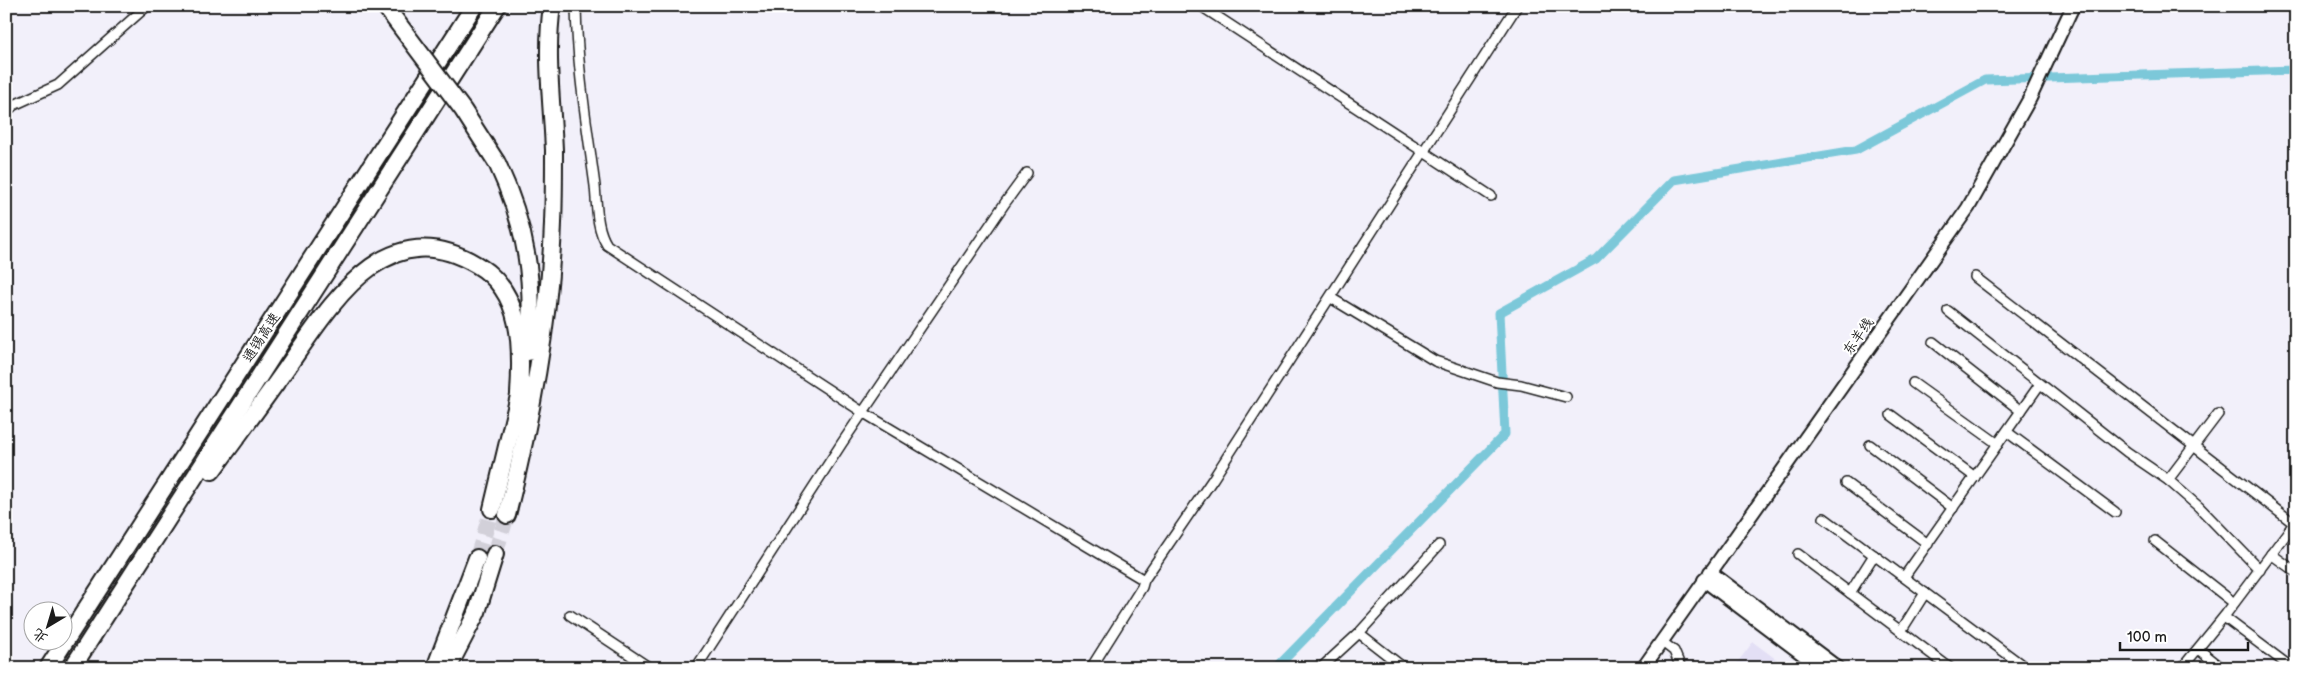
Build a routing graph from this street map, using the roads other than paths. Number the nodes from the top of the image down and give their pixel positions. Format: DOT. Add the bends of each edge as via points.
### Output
graph roads {
  1 [pos="147,6"];
  2 [pos="384,6"];
  3 [pos="396,6"];
  4 [pos="463,6"];
  5 [pos="474,6"];
  6 [pos="497,6"];
  7 [pos="552,6"];
  8 [pos="576,6"];
  9 [pos="1201,6"];
  10 [pos="1517,6"];
  11 [pos="2073,6"];
  12 [pos="6,112"];
  13 [pos="1424,152"];
  14 [pos="500,161"];
  15 [pos="1028,173"];
  16 [pos="1491,196"];
  17 [pos="335,224"];
  18 [pos="1975,278"];
  19 [pos="1331,298"];
  20 [pos="1948,311"];
  21 [pos="1933,342"];
  22 [pos="1913,383"];
  23 [pos="2040,384"];
  24 [pos="526,391"];
  25 [pos="1566,397"];
  26 [pos="2021,411"];
  27 [pos="864,413"];
  28 [pos="2218,414"];
  29 [pos="1891,415"];
  30 [pos="2007,432"];
  31 [pos="1998,444"];
  32 [pos="1870,445"];
  33 [pos="2194,446"];
  34 [pos="1975,477"];
  35 [pos="2168,480"];
  36 [pos="1846,483"];
  37 [pos="1953,508"];
  38 [pos="499,512"];
  39 [pos="2115,512"];
  40 [pos="1824,518"];
  41 [pos="2295,523"];
  42 [pos="2155,541"];
  43 [pos="1928,544"];
  44 [pos="1439,545"];
  45 [pos="495,554"];
  46 [pos="1798,554"];
  47 [pos="2271,554"];
  48 [pos="1874,555"];
  49 [pos="477,558"];
  50 [pos="2260,570"];
  51 [pos="2296,572"];
  52 [pos="1707,576"];
  53 [pos="1904,577"];
  54 [pos="1144,580"];
  55 [pos="128,582"];
  56 [pos="1850,593"];
  57 [pos="1925,593"];
  58 [pos="2234,603"];
  59 [pos="570,615"];
  60 [pos="2224,617"];
  61 [pos="1901,631"];
  62 [pos="1359,633"];
  63 [pos="1661,642"];
  64 [pos="2198,649"];
  65 [pos="48,668"];
  66 [pos="72,668"];
  67 [pos="435,668"];
  68 [pos="448,668"];
  69 [pos="650,668"];
  70 [pos="696,668"];
  71 [pos="1091,668"];
  72 [pos="1321,668"];
  73 [pos="1404,668"];
  74 [pos="1643,668"];
  75 [pos="1681,668"];
  76 [pos="1821,668"];
  77 [pos="1838,668"];
  78 [pos="1950,668"];
  79 [pos="2026,668"];
  80 [pos="2182,668"];
  81 [pos="2222,668"];
  82 [pos="2292,668"];
  1 -- 12 [label="street" via="58,85 14,105"];
  2 -- 14 [label="highway, bridge"];
  3 -- 14 [label="highway" via="463,95"];
  4 -- 17 [label="highway"];
  5 -- 17 [label="highway, 通锡高速"];
  6 -- 55 [label="highway, 通锡高速"];
  7 -- 24 [label="highway" via="548,70 554,151 554,222 544,326"];
  8 -- 27 [label="street" via="576,45 602,238 607,245"];
  9 -- 13 [label="street"];
  10 -- 13 [label="street"];
  11 -- 52 [label="main road, 东羊线" via="2031,96 1968,208"];
  13 -- 16 [label="street"];
  13 -- 19 [label="street"];
  14 -- 24 [label="highway" via="528,255 531,308"];
  15 -- 27 [label="street"];
  17 -- 65 [label="highway, 通锡高速"];
  18 -- 33 [label="street"];
  19 -- 25 [label="street" via="1435,361 1497,382"];
  19 -- 54 [label="street" via="1214,479"];
  20 -- 23 [label="street"];
  21 -- 26 [label="street"];
  22 -- 31 [label="street"];
  23 -- 26 [label="street"];
  23 -- 35 [label="street"];
  24 -- 38 [label="highway" via="523,448"];
  24 -- 55 [label="highway" via="518,325 506,294 495,280 472,262 450,252 418,249 388,257 372,265 342,291"];
  26 -- 30 [label="street"];
  27 -- 54 [label="street"];
  27 -- 70 [label="street"];
  28 -- 33 [label="street"];
  29 -- 34 [label="street"];
  30 -- 31 [label="street"];
  30 -- 39 [label="street"];
  31 -- 34 [label="street"];
  32 -- 37 [label="street"];
  33 -- 35 [label="street"];
  33 -- 41 [label="street"];
  34 -- 37 [label="street"];
  35 -- 50 [label="street"];
  36 -- 43 [label="street"];
  37 -- 43 [label="street"];
  40 -- 48 [label="street"];
  41 -- 47 [label="street"];
  42 -- 58 [label="street"];
  43 -- 53 [label="street"];
  44 -- 62 [label="street"];
  45 -- 68 [label="highway" via="477,612"];
  46 -- 56 [label="street"];
  47 -- 50 [label="street"];
  47 -- 51 [label="street"];
  48 -- 53 [label="street"];
  48 -- 56 [label="street"];
  49 -- 67 [label="highway"];
  50 -- 58 [label="street"];
  52 -- 63 [label="main road, 东羊线"];
  52 -- 76 [label="main road"];
  52 -- 77 [label="main road"];
  53 -- 57 [label="street"];
  54 -- 71 [label="street"];
  55 -- 66 [label="highway, 通锡高速"];
  56 -- 61 [label="street"];
  57 -- 61 [label="street"];
  57 -- 79 [label="street"];
  58 -- 60 [label="street"];
  59 -- 69 [label="street"];
  60 -- 64 [label="street"];
  60 -- 82 [label="street"];
  61 -- 78 [label="street"];
  62 -- 72 [label="street"];
  62 -- 73 [label="street"];
  63 -- 74 [label="main road, 东羊线"];
  63 -- 75 [label="street" via="1674,651"];
  64 -- 80 [label="street"];
  64 -- 81 [label="street"];
}
